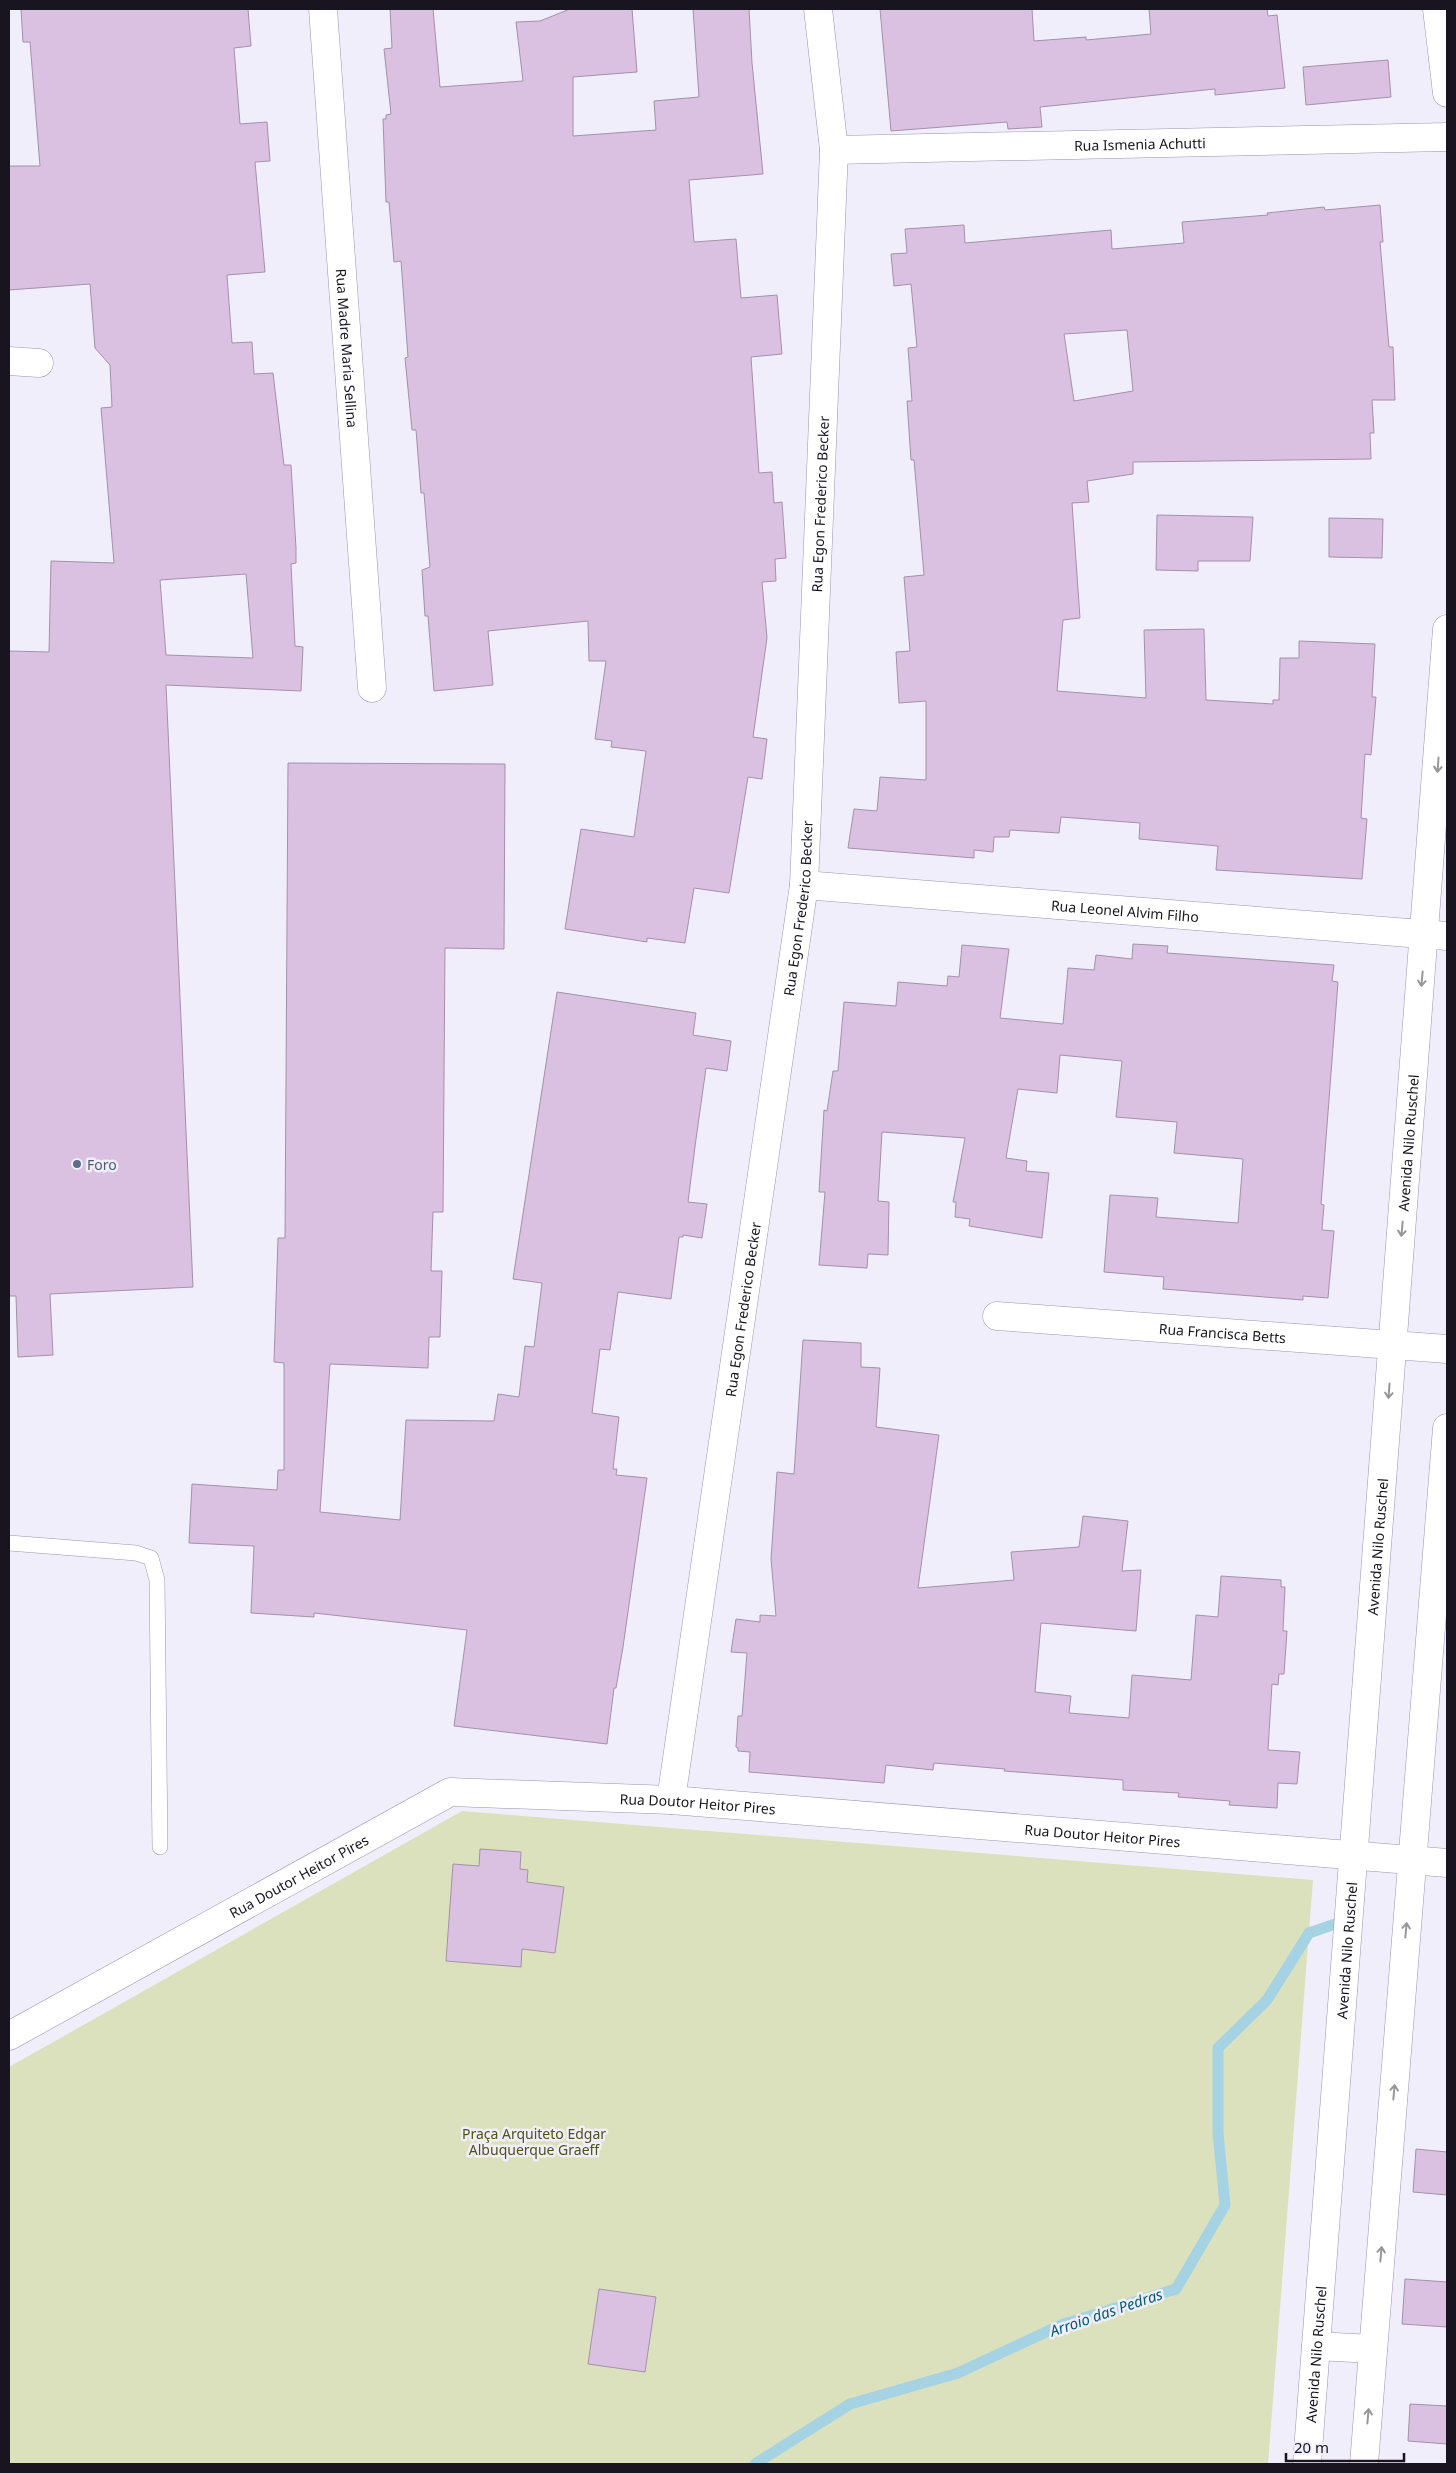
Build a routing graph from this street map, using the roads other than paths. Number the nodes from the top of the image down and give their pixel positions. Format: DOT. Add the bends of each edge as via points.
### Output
graph roads {
  1 [pos="322,9"];
  2 [pos="818,9"];
  3 [pos="1437,9"];
  4 [pos="1447,93"];
  5 [pos="1447,137"];
  6 [pos="834,150"];
  7 [pos="9,361"];
  8 [pos="38,363"];
  9 [pos="1447,629"];
  10 [pos="372,688"];
  11 [pos="804,885"];
  12 [pos="1436,936"];
  13 [pos="997,1316"];
  14 [pos="1392,1345"];
  15 [pos="1447,1349"];
  16 [pos="1447,1428"];
  17 [pos="9,1542"];
  18 [pos="671,1800"];
  19 [pos="160,1847"];
  20 [pos="1353,1856"];
  21 [pos="1412,1861"];
  22 [pos="1447,1864"];
  23 [pos="9,2036"];
  24 [pos="1316,2346"];
  25 [pos="1373,2349"];
  26 [pos="1307,2464"];
  27 [pos="1364,2464"];
  1 -- 10 [label="street, Rua Madre Maria Sellina"];
  2 -- 6 [label="street, Rua Egon Frederico Becker"];
  3 -- 4 [label="street"];
  5 -- 6 [label="street, Rua Ismenia Achutti"];
  6 -- 11 [label="street, Rua Egon Frederico Becker"];
  7 -- 8 [label="street"];
  9 -- 12 [label="street, Avenida Nilo Ruschel, one-way"];
  11 -- 12 [label="street, Rua Leonel Alvim Filho"];
  11 -- 18 [label="street, Rua Egon Frederico Becker"];
  12 -- 14 [label="street, Avenida Nilo Ruschel, one-way"];
  13 -- 14 [label="street, Rua Francisca Betts"];
  14 -- 15 [label="street, Rua Francisca Betts"];
  14 -- 20 [label="street, Avenida Nilo Ruschel, one-way"];
  16 -- 21 [label="street"];
  17 -- 19 [label="lane" via="136,1553 151,1558 157,1580"];
  18 -- 20 [label="street, Rua Doutor Heitor Pires"];
  18 -- 23 [label="street, Rua Doutor Heitor Pires" via="450,1792"];
  20 -- 21 [label="street, Rua Doutor Heitor Pires"];
  20 -- 24 [label="street, Avenida Nilo Ruschel"];
  21 -- 22 [label="street, Rua Doutor Heitor Pires"];
  25 -- 21 [label="street, one-way"];
  24 -- 25 [label="street"];
  24 -- 26 [label="street, Avenida Nilo Ruschel"];
  27 -- 25 [label="street, one-way"];
}
